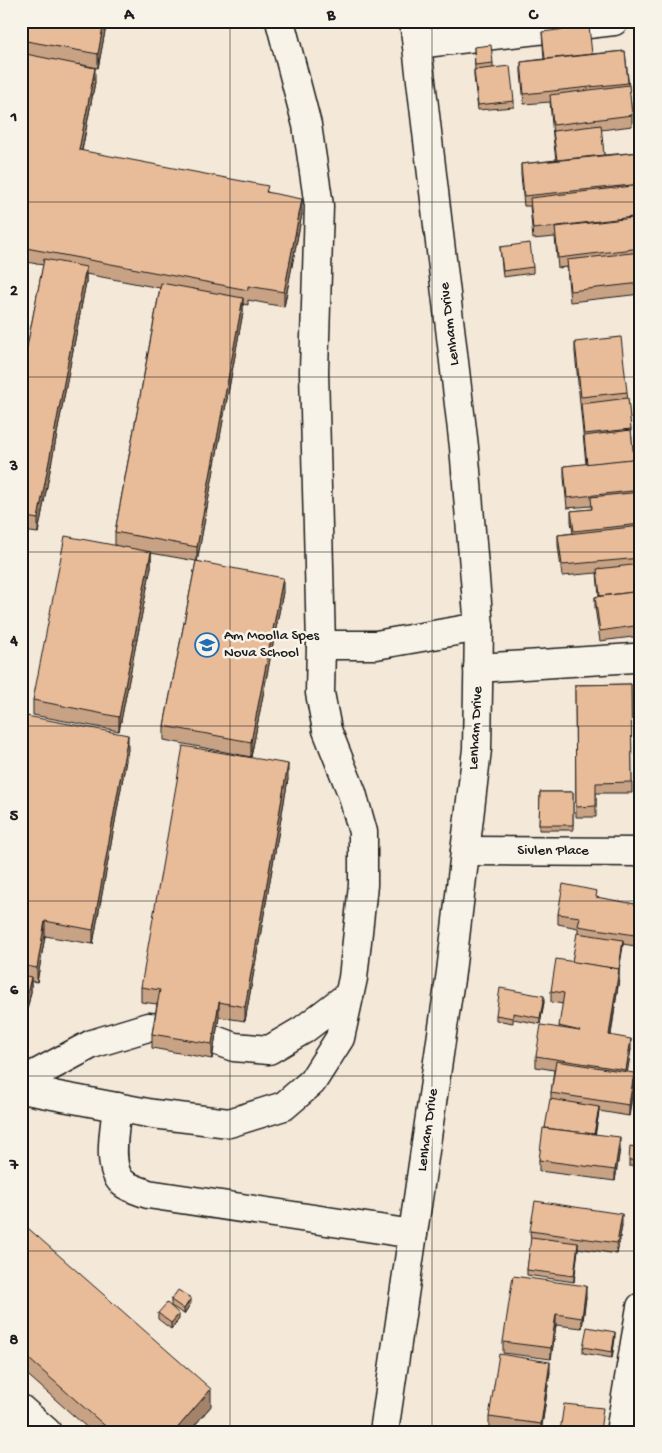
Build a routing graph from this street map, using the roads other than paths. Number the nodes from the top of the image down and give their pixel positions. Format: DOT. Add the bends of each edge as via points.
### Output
graph roads {
  1 [pos="280,21"];
  2 [pos="614,21"];
  3 [pos="416,32"];
  4 [pos="479,628"];
  5 [pos="321,645"];
  6 [pos="633,658"];
  7 [pos="478,668"];
  8 [pos="465,851"];
  9 [pos="641,852"];
  10 [pos="349,995"];
  11 [pos="21,1082"];
  12 [pos="21,1089"];
  13 [pos="116,1107"];
  14 [pos="413,1234"];
  15 [pos="641,1307"];
  16 [pos="21,1409"];
  17 [pos="48,1432"];
  18 [pos="384,1432"];
  19 [pos="620,1432"];
  1 -- 5 [label="street" via="307,125 319,206 314,371"];
  2 -- 3 [label="street"];
  3 -- 4 [label="street, Lenham Drive" via="464,447"];
  4 -- 5 [label="street" via="376,645"];
  4 -- 7 [label="street, Lenham Drive"];
  5 -- 10 [label="street" via="320,693 327,730 352,793 363,832 364,886"];
  6 -- 7 [label="street"];
  7 -- 8 [label="street, Lenham Drive" via="477,749"];
  8 -- 9 [label="street, Sivlen Place"];
  8 -- 14 [label="street, Lenham Drive"];
  10 -- 11 [label="street" via="303,1030 269,1050 234,1047 190,1031 148,1027 92,1044"];
  10 -- 13 [label="street" via="340,1038 312,1082 284,1106 229,1123"];
  12 -- 13 [label="street"];
  13 -- 14 [label="street" via="112,1155 115,1172 123,1183 148,1194"];
  14 -- 18 [label="street, Lenham Drive"];
  15 -- 19 [label="street"];
  16 -- 17 [label="street"];
}
